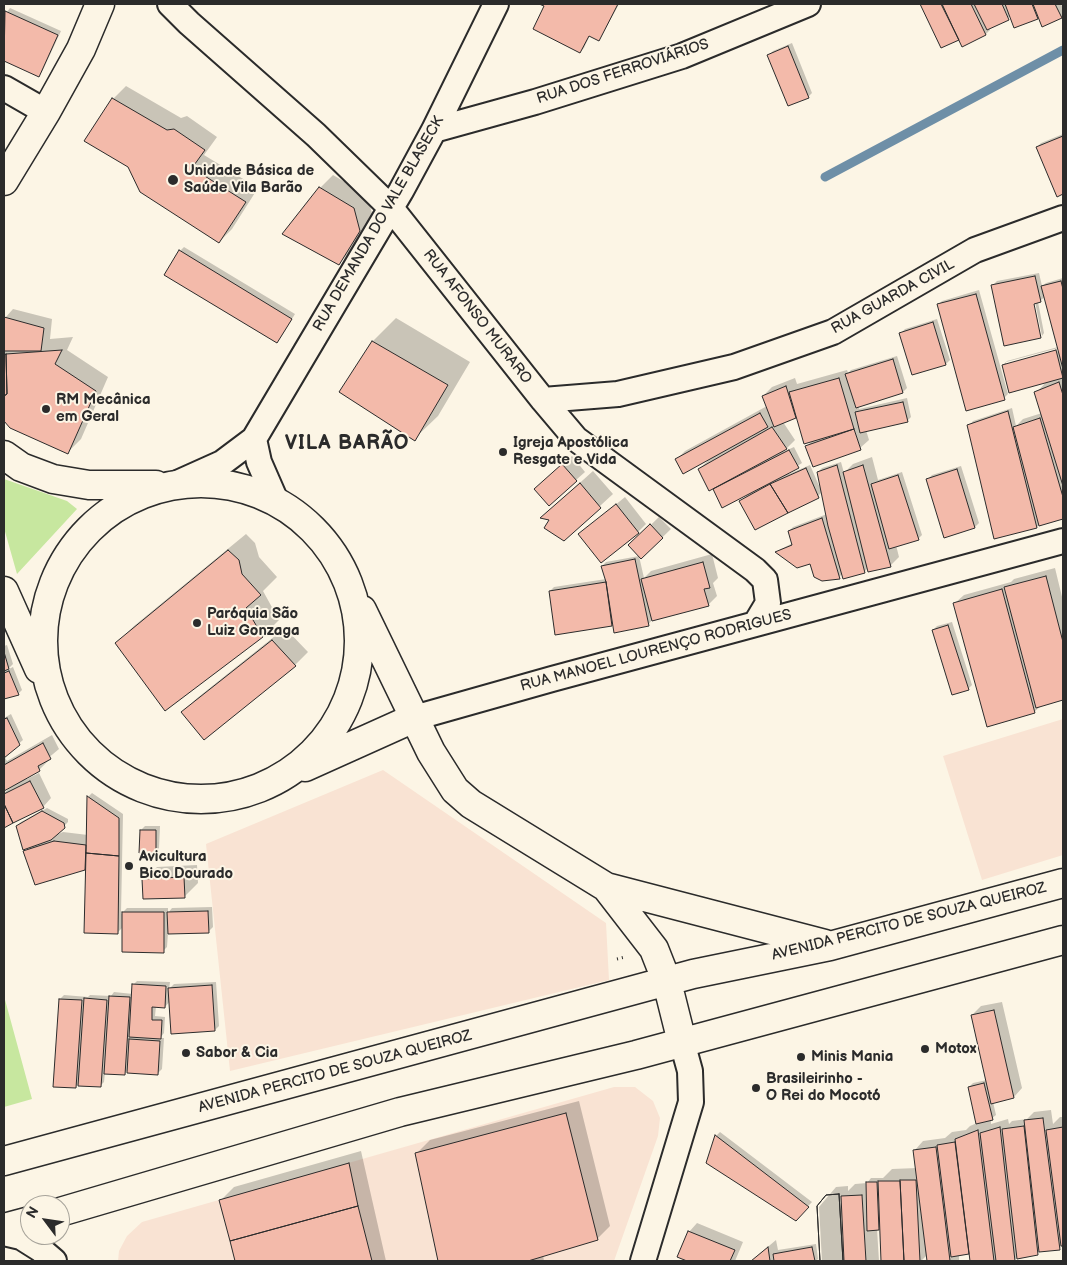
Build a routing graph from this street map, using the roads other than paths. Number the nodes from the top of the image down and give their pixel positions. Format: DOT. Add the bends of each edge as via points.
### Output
graph roads {
  1 [pos="100,4"];
  2 [pos="170,4"];
  3 [pos="496,4"];
  4 [pos="808,4"];
  5 [pos="4,88"];
  6 [pos="46,112"];
  7 [pos="434,130"];
  8 [pos="4,181"];
  9 [pos="391,208"];
  10 [pos="1063,218"];
  11 [pos="543,400"];
  12 [pos="254,439"];
  13 [pos="4,455"];
  14 [pos="173,485"];
  15 [pos="276,501"];
  16 [pos="1063,541"];
  17 [pos="343,571"];
  18 [pos="4,591"];
  19 [pos="756,623"];
  20 [pos="56,706"];
  21 [pos="414,718"];
  22 [pos="258,789"];
  23 [pos="1063,883"];
  24 [pos="606,887"];
  25 [pos="1063,940"];
  26 [pos="830,946"];
  27 [pos="667,982"];
  28 [pos="682,1042"];
  29 [pos="4,1161"];
  30 [pos="70,1209"];
  31 [pos="20,1224"];
  32 [pos="4,1228"];
  33 [pos="4,1233"];
  34 [pos="54,1261"];
  35 [pos="643,1261"];
  1 -- 6 [label="main road" via="81,50"];
  2 -- 9 [label="street, RUA AFONSO MURARO" via="316,135"];
  3 -- 7 [label="street, RUA DEMANDA DO VALE BLASECK"];
  4 -- 7 [label="street, RUA DOS FERROVIÁRIOS" via="682,56"];
  5 -- 6 [label="street"];
  6 -- 8 [label="main road"];
  7 -- 9 [label="street, RUA DEMANDA DO VALE BLASECK"];
  9 -- 11 [label="street, RUA AFONSO MURARO"];
  9 -- 12 [label="street, RUA DEMANDA DO VALE BLASECK"];
  10 -- 11 [label="street, RUA GUARDA CIVIL" via="975,250 833,332 743,364 618,394"];
  11 -- 19 [label="street, RUA AFONSO MURARO" via="576,439 766,580 768,603"];
  12 -- 14 [label="street, RUA DEMANDA DO VALE BLASECK" via="222,463"];
  12 -- 15 [label="street" via="259,462"];
  13 -- 14 [label="main road" via="21,467 53,479 89,485"];
  14 -- 15 [label="main road" via="199,482 226,484 252,490"];
  14 -- 20 [label="main road" via="142,494 114,508 89,529 69,554 54,582 45,613 42,644 46,676"];
  15 -- 17 [label="main road" via="315,531"];
  16 -- 19 [label="street, RUA MANOEL LOURENÇO RODRIGUES"];
  17 -- 21 [label="main road"];
  17 -- 22 [label="main road" via="353,596 359,648 354,678 344,707 329,733 309,756 285,775"];
  18 -- 20 [label="main road"];
  19 -- 21 [label="street, RUA MANOEL LOURENÇO RODRIGUES"];
  20 -- 22 [label="main road" via="70,732 90,755 114,774 140,788 169,797 199,800 229,797"];
  21 -- 22 [label="main road, RUA MANOEL LOURENÇO RODRIGUES"];
  21 -- 24 [label="main road" via="455,790 471,804"];
  23 -- 26 [label="main road, AVENIDA PERCITO DE SOUZA QUEIROZ"];
  24 -- 26 [label="main road"];
  24 -- 27 [label="main road" via="654,949"];
  25 -- 28 [label="main road"];
  26 -- 27 [label="main road, AVENIDA PERCITO DE SOUZA QUEIROZ"];
  27 -- 28 [label="main road"];
  27 -- 29 [label="main road, AVENIDA PERCITO DE SOUZA QUEIROZ"];
  28 -- 30 [label="main road" via="400,1112"];
  28 -- 35 [label="street" via="690,1071 691,1102"];
  31 -- 32 [label="main road"];
  33 -- 34 [label="street" via="21,1237"];
}
